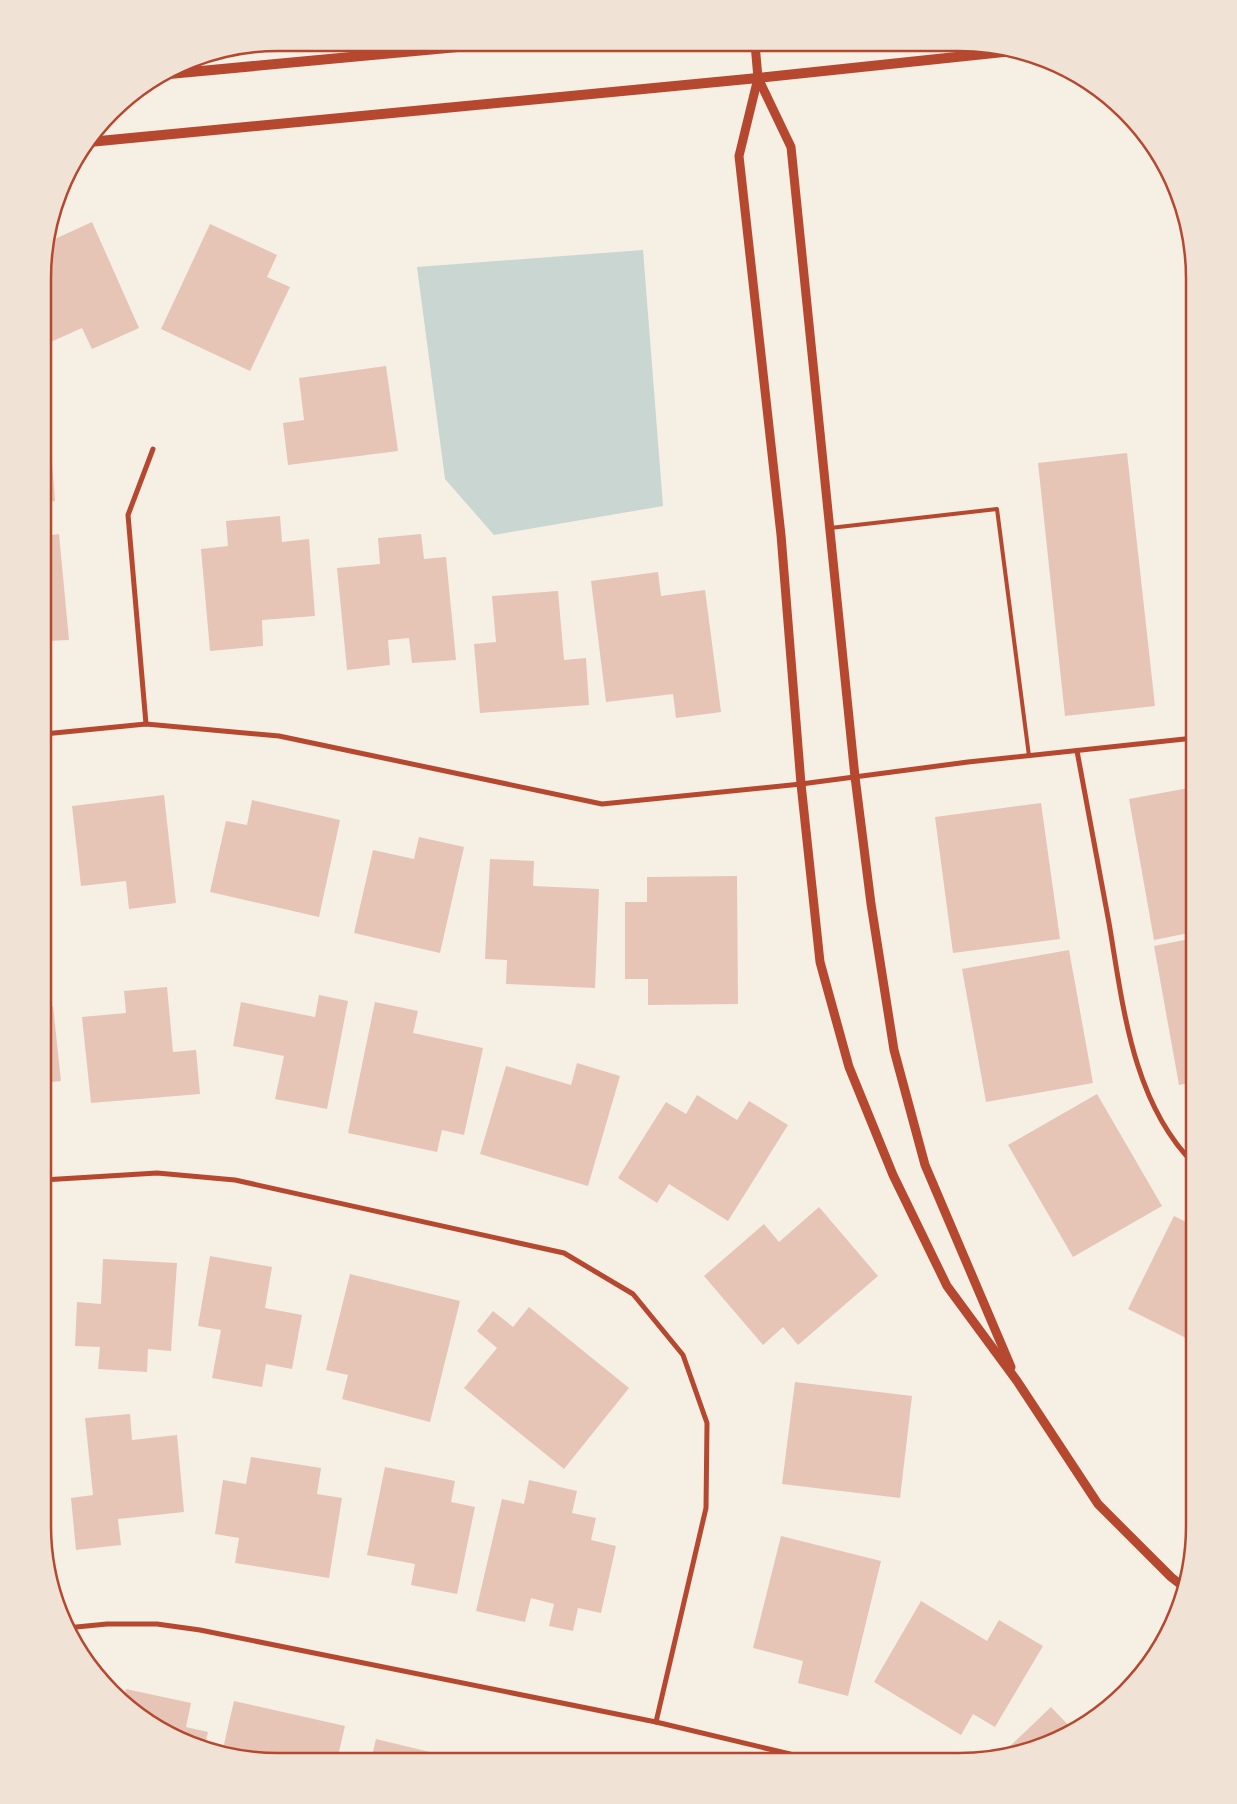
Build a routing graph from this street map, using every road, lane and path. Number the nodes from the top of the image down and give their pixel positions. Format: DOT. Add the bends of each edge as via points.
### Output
graph roads {
  1 [pos="415,51"];
  2 [pos="756,51"];
  3 [pos="990,53"];
  4 [pos="183,73"];
  5 [pos="758,78"];
  6 [pos="97,141"];
  7 [pos="153,449"];
  8 [pos="830,528"];
  9 [pos="146,724"];
  10 [pos="51,733"];
  11 [pos="1186,739"];
  12 [pos="1077,751"];
  13 [pos="1029,756"];
  14 [pos="855,777"];
  15 [pos="801,784"];
  16 [pos="1186,1156"];
  17 [pos="51,1180"];
  18 [pos="1017,1381"];
  19 [pos="1178,1582"];
  20 [pos="76,1627"];
  21 [pos="656,1722"];
  22 [pos="786,1753"];
  1 -- 4 [label="main road"];
  2 -- 5 [label="street"];
  3 -- 5 [label="main road"];
  5 -- 6 [label="main road"];
  5 -- 8 [label="street" via="791,147"];
  5 -- 15 [label="street" via="739,156 781,535"];
  7 -- 9 [label="street" via="128,515"];
  8 -- 13 [label="lane" via="997,509"];
  8 -- 14 [label="street"];
  9 -- 10 [label="street"];
  9 -- 15 [label="street" via="279,736 602,804"];
  11 -- 12 [label="street"];
  12 -- 13 [label="street"];
  12 -- 16 [label="street" via="1129,1034 1155,1106"];
  13 -- 14 [label="street"];
  14 -- 15 [label="street"];
  14 -- 18 [label="street" via="894,1050 924,1164"];
  15 -- 18 [label="street" via="820,962 849,1067 893,1176 947,1286"];
  17 -- 21 [label="street" via="157,1174 235,1180 564,1253 633,1294 683,1355 707,1423 706,1508"];
  18 -- 19 [label="street" via="1098,1504"];
  20 -- 21 [label="street" via="156,1624 200,1630"];
  21 -- 22 [label="street"];
}
